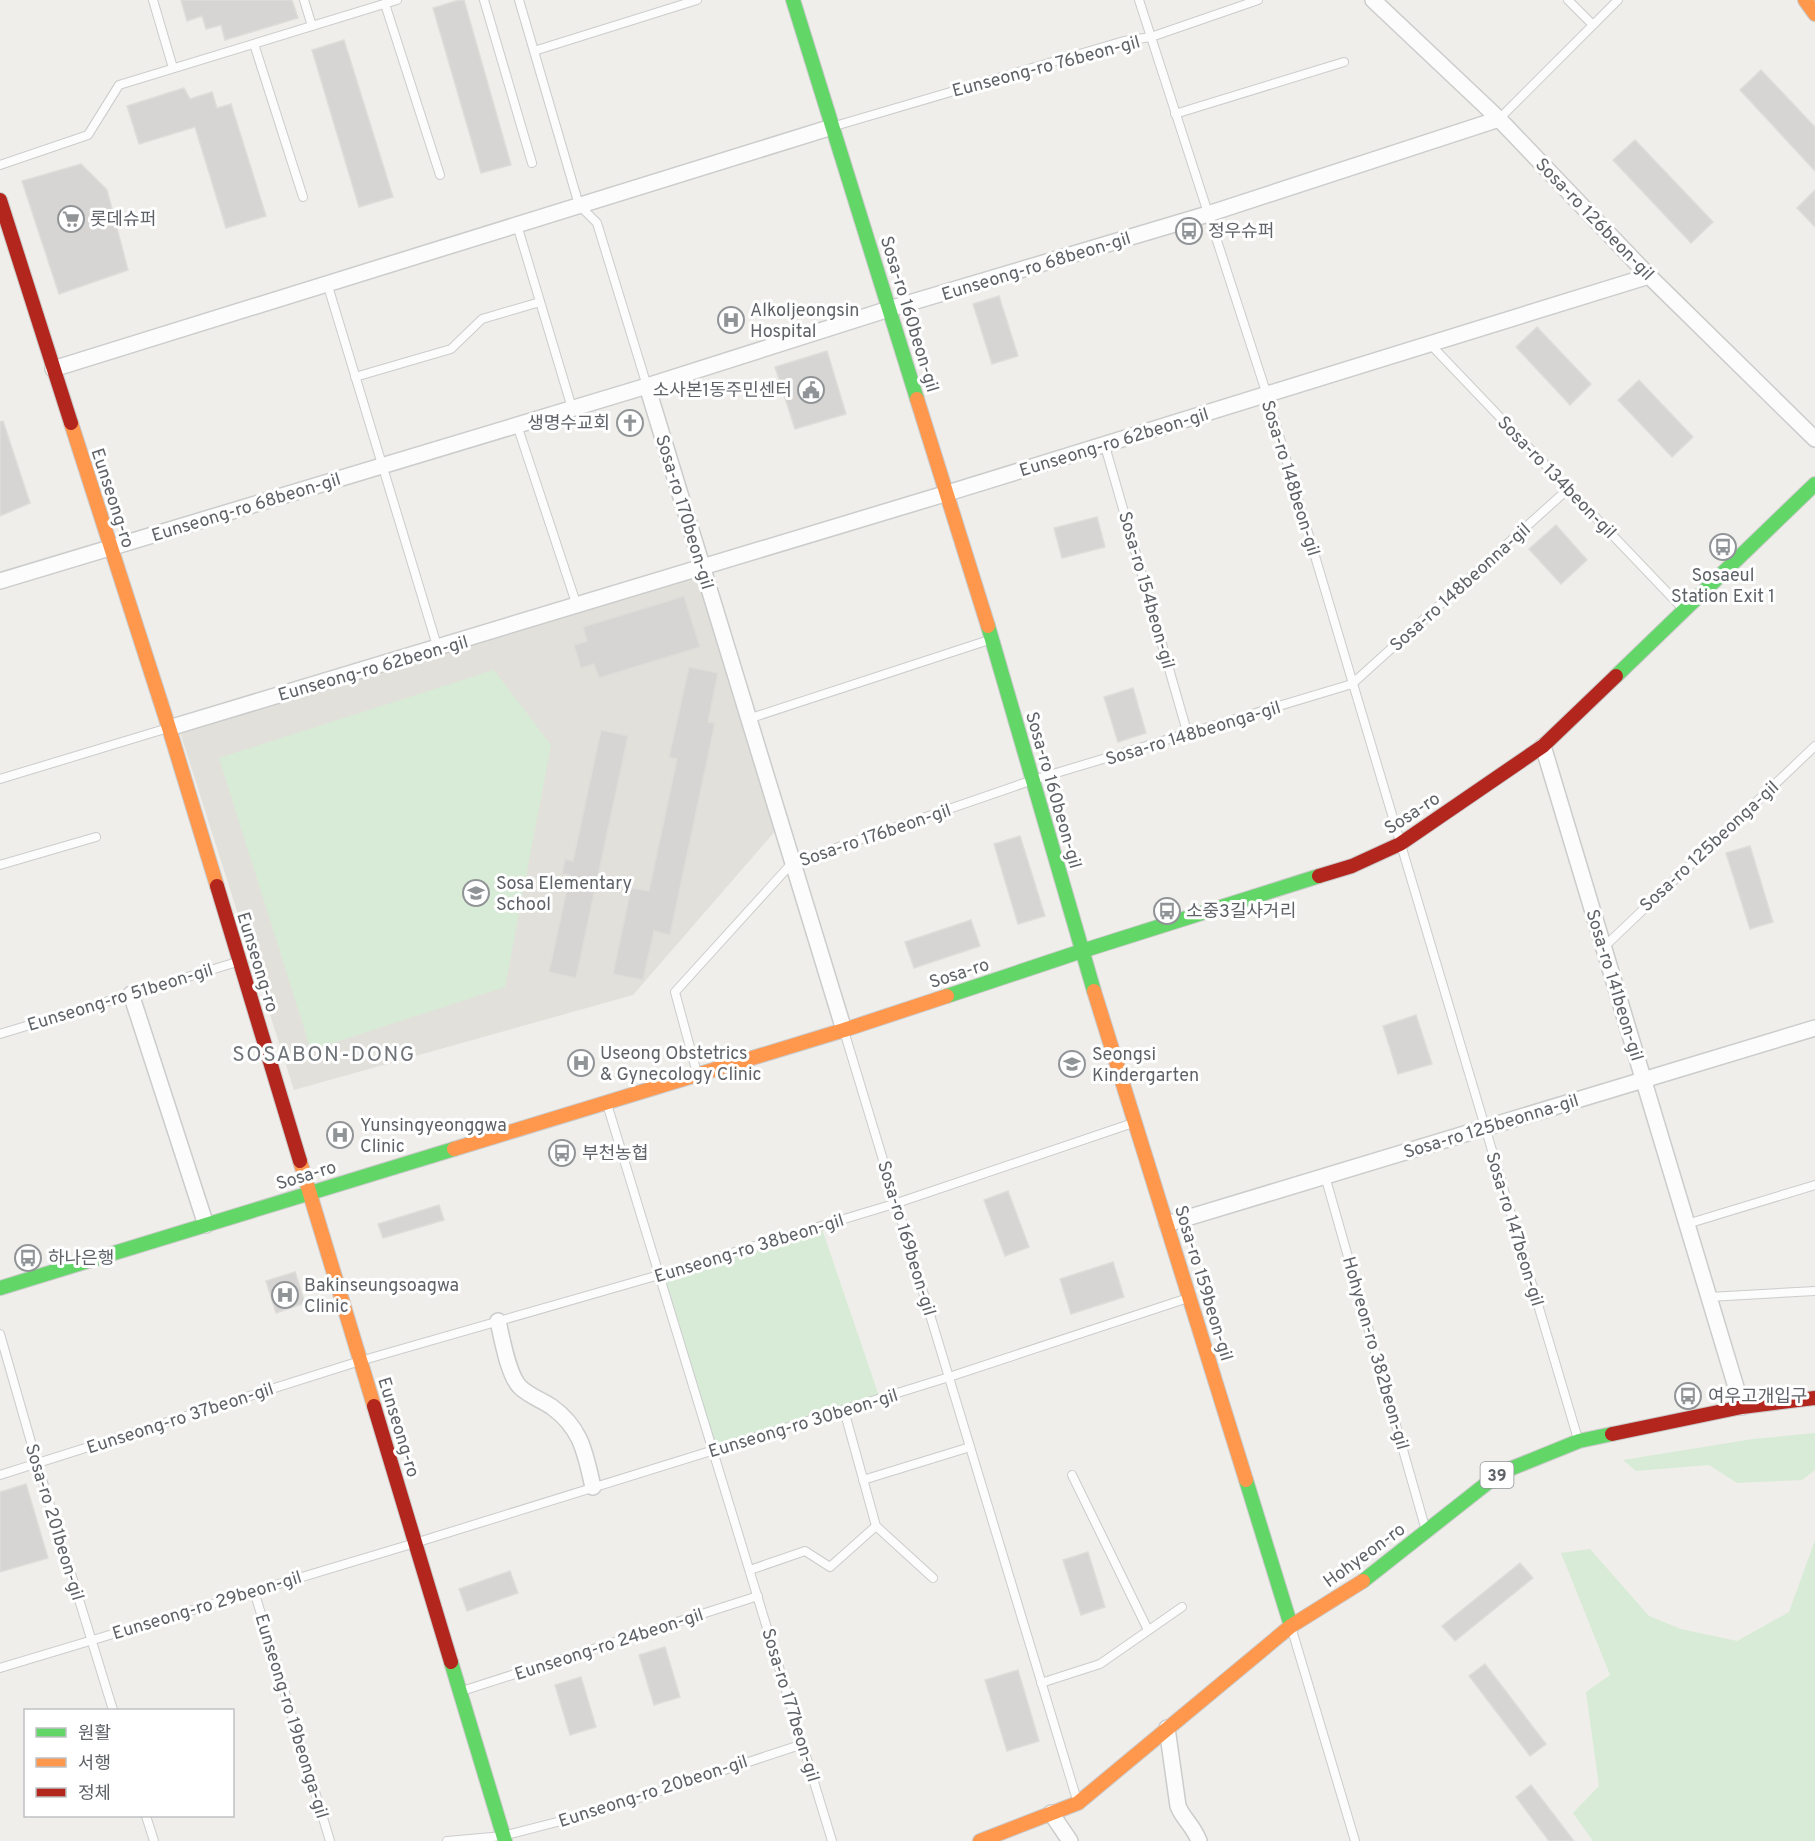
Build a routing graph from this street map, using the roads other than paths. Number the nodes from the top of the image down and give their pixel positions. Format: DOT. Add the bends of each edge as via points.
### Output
graph roads {
  1 [pos="153,0"];
  2 [pos="304,0"];
  3 [pos="397,0"];
  4 [pos="484,0"];
  5 [pos="519,0"];
  6 [pos="697,0"];
  7 [pos="793,0"];
  8 [pos="1139,0"];
  9 [pos="1258,0"];
  10 [pos="1373,0"];
  11 [pos="1568,0"];
  12 [pos="1618,0"];
  13 [pos="1805,0"];
  14 [pos="385,4"];
  15 [pos="1815,14"];
  16 [pos="1593,25"];
  17 [pos="312,26"];
  18 [pos="1151,37"];
  19 [pos="255,44"];
  20 [pos="534,51"];
  21 [pos="1344,62"];
  22 [pos="173,68"];
  23 [pos="1175,114"];
  24 [pos="1499,119"];
  25 [pos="832,127"];
  26 [pos="532,163"];
  27 [pos="0,165"];
  28 [pos="440,175"];
  29 [pos="303,197"];
  30 [pos="0,200"];
  31 [pos="579,205"];
  32 [pos="1208,214"];
  33 [pos="517,225"];
  34 [pos="1649,276"];
  35 [pos="327,283"];
  36 [pos="540,302"];
  37 [pos="889,309"];
  38 [pos="1430,344"];
  39 [pos="53,369"];
  40 [pos="356,377"];
  41 [pos="647,386"];
  42 [pos="1267,395"];
  43 [pos="572,408"];
  44 [pos="517,425"];
  45 [pos="1815,439"];
  46 [pos="1105,446"];
  47 [pos="382,466"];
  48 [pos="1815,484"];
  49 [pos="1568,489"];
  50 [pos="946,493"];
  51 [pos="110,548"];
  52 [pos="702,568"];
  53 [pos="0,581"];
  54 [pos="577,606"];
  55 [pos="1685,610"];
  56 [pos="992,639"];
  57 [pos="438,649"];
  58 [pos="1352,684"];
  59 [pos="748,719"];
  60 [pos="169,728"];
  61 [pos="1188,735"];
  62 [pos="1543,746"];
  63 [pos="1815,746"];
  64 [pos="0,779"];
  65 [pos="1033,780"];
  66 [pos="96,837"];
  67 [pos="1400,844"];
  68 [pos="792,863"];
  69 [pos="0,866"];
  70 [pos="1604,947"];
  71 [pos="1082,951"];
  72 [pos="239,961"];
  73 [pos="131,994"];
  74 [pos="1815,1028"];
  75 [pos="844,1030"];
  76 [pos="0,1034"];
  77 [pos="698,1074"];
  78 [pos="1644,1080"];
  79 [pos="607,1102"];
  80 [pos="1135,1122"];
  81 [pos="1485,1128"];
  82 [pos="1325,1176"];
  83 [pos="1815,1185"];
  84 [pos="309,1193"];
  85 [pos="897,1203"];
  86 [pos="1167,1224"];
  87 [pos="1687,1224"];
  88 [pos="206,1225"];
  89 [pos="659,1275"];
  90 [pos="0,1288"];
  91 [pos="1815,1291"];
  92 [pos="1189,1297"];
  93 [pos="1709,1297"];
  94 [pos="498,1321"];
  95 [pos="0,1334"];
  96 [pos="360,1361"];
  97 [pos="949,1377"];
  98 [pos="1815,1398"];
  99 [pos="1742,1407"];
  100 [pos="844,1410"];
  101 [pos="1579,1441"];
  102 [pos="970,1447"];
  103 [pos="713,1450"];
  104 [pos="37,1464"];
  105 [pos="0,1475"];
  106 [pos="1072,1475"];
  107 [pos="863,1480"];
  108 [pos="593,1487"];
  109 [pos="876,1526"];
  110 [pos="1426,1531"];
  111 [pos="415,1543"];
  112 [pos="750,1570"];
  113 [pos="933,1578"];
  114 [pos="254,1591"];
  115 [pos="758,1596"];
  116 [pos="1182,1607"];
  117 [pos="1291,1626"];
  118 [pos="1148,1630"];
  119 [pos="91,1641"];
  120 [pos="0,1668"];
  121 [pos="1041,1683"];
  122 [pos="460,1691"];
  123 [pos="113,1709"];
  124 [pos="1167,1728"];
  125 [pos="803,1744"];
  126 [pos="1078,1803"];
  127 [pos="1051,1813"];
  128 [pos="147,1817"];
  129 [pos="504,1839"];
  130 [pos="154,1841"];
  131 [pos="330,1841"];
  132 [pos="447,1841"];
  133 [pos="832,1841"];
  134 [pos="982,1841"];
  135 [pos="1070,1841"];
  136 [pos="1199,1841"];
  137 [pos="1355,1841"];
  1 -- 22 [label="lane"];
  2 -- 17 [label="lane"];
  3 -- 14 [label="lane"];
  4 -- 26 [label="lane"];
  5 -- 20 [label="lane, Sosa-ro 170beon-gil"];
  6 -- 20 [label="lane"];
  7 -- 25 [label="street, Sosa-ro 160beon-gil"];
  8 -- 18 [label="lane, Sosa-ro 148beon-gil"];
  9 -- 18 [label="lane, Eunseong-ro 76beon-gil"];
  10 -- 24 [label="street, Sosa-ro 126beon-gil"];
  11 -- 16 [label="lane"];
  12 -- 16 [label="lane"];
  13 -- 15 [label="street"];
  14 -- 17 [label="lane"];
  14 -- 28 [label="lane"];
  16 -- 24 [label="lane"];
  17 -- 19 [label="lane"];
  18 -- 23 [label="lane, Sosa-ro 148beon-gil"];
  18 -- 25 [label="lane, Eunseong-ro 76beon-gil"];
  19 -- 22 [label="lane"];
  19 -- 29 [label="lane"];
  20 -- 31 [label="lane, Sosa-ro 170beon-gil"];
  21 -- 23 [label="lane"];
  22 -- 27 [label="lane" via="119,85 88,135"];
  23 -- 32 [label="lane, Sosa-ro 148beon-gil"];
  24 -- 32 [label="street, Eunseong-ro 68beon-gil"];
  24 -- 34 [label="street, Sosa-ro 126beon-gil"];
  25 -- 31 [label="street"];
  25 -- 37 [label="street, Sosa-ro 160beon-gil"];
  30 -- 39 [label="street, Eunseong-ro"];
  31 -- 33 [label="street"];
  31 -- 41 [label="lane, Sosa-ro 170beon-gil" via="597,223"];
  32 -- 37 [label="street, Eunseong-ro 68beon-gil"];
  32 -- 42 [label="lane, Sosa-ro 148beon-gil"];
  33 -- 35 [label="street"];
  33 -- 36 [label="lane"];
  34 -- 38 [label="street, Eunseong-ro 62beon-gil"];
  34 -- 45 [label="street, Sosa-ro 126beon-gil"];
  35 -- 39 [label="street"];
  35 -- 40 [label="lane"];
  36 -- 40 [label="lane" via="482,319 451,349"];
  36 -- 43 [label="lane"];
  37 -- 41 [label="street, Eunseong-ro 68beon-gil"];
  37 -- 50 [label="street, Sosa-ro 160beon-gil"];
  38 -- 42 [label="street, Eunseong-ro 62beon-gil"];
  38 -- 49 [label="lane, Sosa-ro 134beon-gil"];
  39 -- 51 [label="street, Eunseong-ro"];
  40 -- 47 [label="lane"];
  41 -- 43 [label="street, Eunseong-ro 68beon-gil"];
  41 -- 52 [label="street, Sosa-ro 170beon-gil"];
  42 -- 46 [label="street, Eunseong-ro 62beon-gil"];
  42 -- 58 [label="lane, Sosa-ro 148beon-gil"];
  43 -- 44 [label="street, Eunseong-ro 68beon-gil"];
  44 -- 47 [label="street, Eunseong-ro 68beon-gil"];
  44 -- 54 [label="lane"];
  46 -- 50 [label="street, Eunseong-ro 62beon-gil"];
  46 -- 61 [label="lane, Sosa-ro 154beon-gil"];
  47 -- 51 [label="street, Eunseong-ro 68beon-gil"];
  47 -- 57 [label="lane"];
  48 -- 55 [label="street, Sosa-ro"];
  49 -- 55 [label="lane, Sosa-ro 134beon-gil"];
  49 -- 58 [label="lane, Sosa-ro 148beonna-gil"];
  50 -- 52 [label="street, Eunseong-ro 62beon-gil"];
  50 -- 56 [label="street, Sosa-ro 160beon-gil"];
  51 -- 53 [label="street, Eunseong-ro 68beon-gil"];
  51 -- 60 [label="street, Eunseong-ro"];
  52 -- 54 [label="street, Eunseong-ro 62beon-gil"];
  52 -- 59 [label="street, Sosa-ro 170beon-gil"];
  54 -- 57 [label="street, Eunseong-ro 62beon-gil"];
  55 -- 62 [label="street, Sosa-ro"];
  56 -- 59 [label="lane"];
  56 -- 65 [label="street, Sosa-ro 160beon-gil"];
  57 -- 60 [label="street, Eunseong-ro 62beon-gil"];
  58 -- 61 [label="lane, Sosa-ro 148beonga-gil"];
  58 -- 67 [label="lane, Sosa-ro 148beon-gil"];
  59 -- 68 [label="street, Sosa-ro 170beon-gil"];
  60 -- 64 [label="lane"];
  60 -- 72 [label="street, Eunseong-ro"];
  61 -- 65 [label="lane, Sosa-ro 148beonga-gil"];
  62 -- 67 [label="street, Sosa-ro"];
  62 -- 70 [label="street, Sosa-ro 141beon-gil"];
  63 -- 70 [label="lane, Sosa-ro 125beonga-gil"];
  65 -- 68 [label="lane, Sosa-ro 176beon-gil"];
  65 -- 71 [label="street, Sosa-ro 160beon-gil"];
  66 -- 69 [label="lane"];
  67 -- 71 [label="street, Sosa-ro" via="1352,866"];
  67 -- 81 [label="lane, Sosa-ro 147beon-gil"];
  68 -- 75 [label="street, Sosa-ro 170beon-gil"];
  68 -- 77 [label="lane, Sosa-ro 176beon-gil" via="675,992"];
  70 -- 78 [label="street, Sosa-ro 141beon-gil"];
  71 -- 75 [label="street, Sosa-ro"];
  71 -- 80 [label="street, Sosa-ro 159beon-gil"];
  72 -- 73 [label="lane, Eunseong-ro 51beon-gil"];
  72 -- 84 [label="street, Eunseong-ro"];
  73 -- 76 [label="lane, Eunseong-ro 51beon-gil"];
  73 -- 88 [label="street"];
  74 -- 78 [label="street, Sosa-ro 125beonna-gil"];
  75 -- 77 [label="street, Sosa-ro"];
  75 -- 85 [label="lane, Sosa-ro 169beon-gil"];
  77 -- 79 [label="street, Sosa-ro"];
  78 -- 81 [label="street, Sosa-ro 125beonna-gil"];
  78 -- 87 [label="street, Sosa-ro 141beon-gil"];
  79 -- 84 [label="street, Sosa-ro"];
  79 -- 89 [label="lane, Sosa-ro 177beon-gil"];
  80 -- 85 [label="lane, Eunseong-ro 38beon-gil"];
  80 -- 86 [label="street, Sosa-ro 159beon-gil"];
  81 -- 82 [label="street, Sosa-ro 125beonna-gil"];
  81 -- 101 [label="lane, Sosa-ro 147beon-gil"];
  82 -- 86 [label="street, Sosa-ro 125beonna-gil"];
  82 -- 110 [label="lane, Hohyeon-ro 382beon-gil"];
  83 -- 87 [label="lane"];
  84 -- 88 [label="street, Sosa-ro"];
  84 -- 96 [label="street, Eunseong-ro"];
  85 -- 89 [label="lane, Eunseong-ro 38beon-gil"];
  85 -- 97 [label="lane, Sosa-ro 169beon-gil"];
  86 -- 92 [label="street, Sosa-ro 159beon-gil"];
  87 -- 93 [label="street, Sosa-ro 141beon-gil"];
  88 -- 90 [label="street, Sosa-ro"];
  89 -- 94 [label="lane, Eunseong-ro 38beon-gil"];
  89 -- 103 [label="lane, Sosa-ro 177beon-gil"];
  91 -- 93 [label="lane"];
  92 -- 97 [label="lane, Eunseong-ro 30beon-gil"];
  92 -- 117 [label="street, Sosa-ro 159beon-gil"];
  93 -- 99 [label="street, Sosa-ro 141beon-gil"];
  94 -- 96 [label="lane, Eunseong-ro 38beon-gil"];
  94 -- 108 [label="street" via="514,1378 520,1387 552,1407 576,1430"];
  95 -- 104 [label="lane, Sosa-ro 201beon-gil"];
  96 -- 104 [label="lane, Eunseong-ro 37beon-gil"];
  96 -- 111 [label="street, Eunseong-ro"];
  97 -- 100 [label="lane, Eunseong-ro 30beon-gil"];
  97 -- 102 [label="lane, Sosa-ro 169beon-gil"];
  98 -- 99 [label="street, Hohyeon-ro / 39"];
  99 -- 101 [label="street, Hohyeon-ro / 39"];
  100 -- 103 [label="lane, Eunseong-ro 30beon-gil"];
  100 -- 107 [label="lane"];
  101 -- 110 [label="street, Hohyeon-ro / 39" via="1500,1473"];
  102 -- 107 [label="lane"];
  102 -- 121 [label="lane, Sosa-ro 169beon-gil"];
  103 -- 108 [label="lane, Eunseong-ro 30beon-gil"];
  103 -- 112 [label="lane, Sosa-ro 177beon-gil"];
  104 -- 105 [label="lane, Eunseong-ro 37beon-gil"];
  104 -- 119 [label="lane, Sosa-ro 201beon-gil"];
  106 -- 118 [label="lane"];
  107 -- 109 [label="lane"];
  108 -- 111 [label="lane, Eunseong-ro 30beon-gil"];
  109 -- 112 [label="lane" via="830,1567 805,1551"];
  109 -- 113 [label="lane"];
  110 -- 117 [label="street, Hohyeon-ro / 39" via="1359,1584"];
  111 -- 114 [label="lane, Eunseong-ro 29beon-gil"];
  111 -- 122 [label="street, Eunseong-ro"];
  112 -- 115 [label="lane, Sosa-ro 177beon-gil"];
  114 -- 119 [label="lane, Eunseong-ro 29beon-gil"];
  114 -- 131 [label="lane, Eunseong-ro 19beonga-gil"];
  115 -- 122 [label="lane, Eunseong-ro 24beon-gil"];
  115 -- 125 [label="lane, Sosa-ro 177beon-gil"];
  116 -- 118 [label="lane"];
  117 -- 124 [label="street, Hohyeon-ro / 39"];
  117 -- 137 [label="lane"];
  118 -- 121 [label="lane" via="1100,1664"];
  119 -- 120 [label="lane, Eunseong-ro 29beon-gil"];
  119 -- 123 [label="lane, Sosa-ro 201beon-gil"];
  121 -- 126 [label="lane, Sosa-ro 169beon-gil"];
  122 -- 129 [label="street, Eunseong-ro"];
  124 -- 126 [label="street, Hohyeon-ro / 39"];
  124 -- 136 [label="street" via="1178,1806"];
  125 -- 129 [label="lane, Eunseong-ro 20beon-gil"];
  125 -- 133 [label="lane, Sosa-ro 177beon-gil"];
  126 -- 127 [label="street, Hohyeon-ro / 39"];
  127 -- 134 [label="street, Hohyeon-ro / 39"];
  127 -- 135 [label="street"];
  128 -- 130 [label="lane"];
  129 -- 132 [label="lane, Eunseong-ro 20beon-gil"];
}
